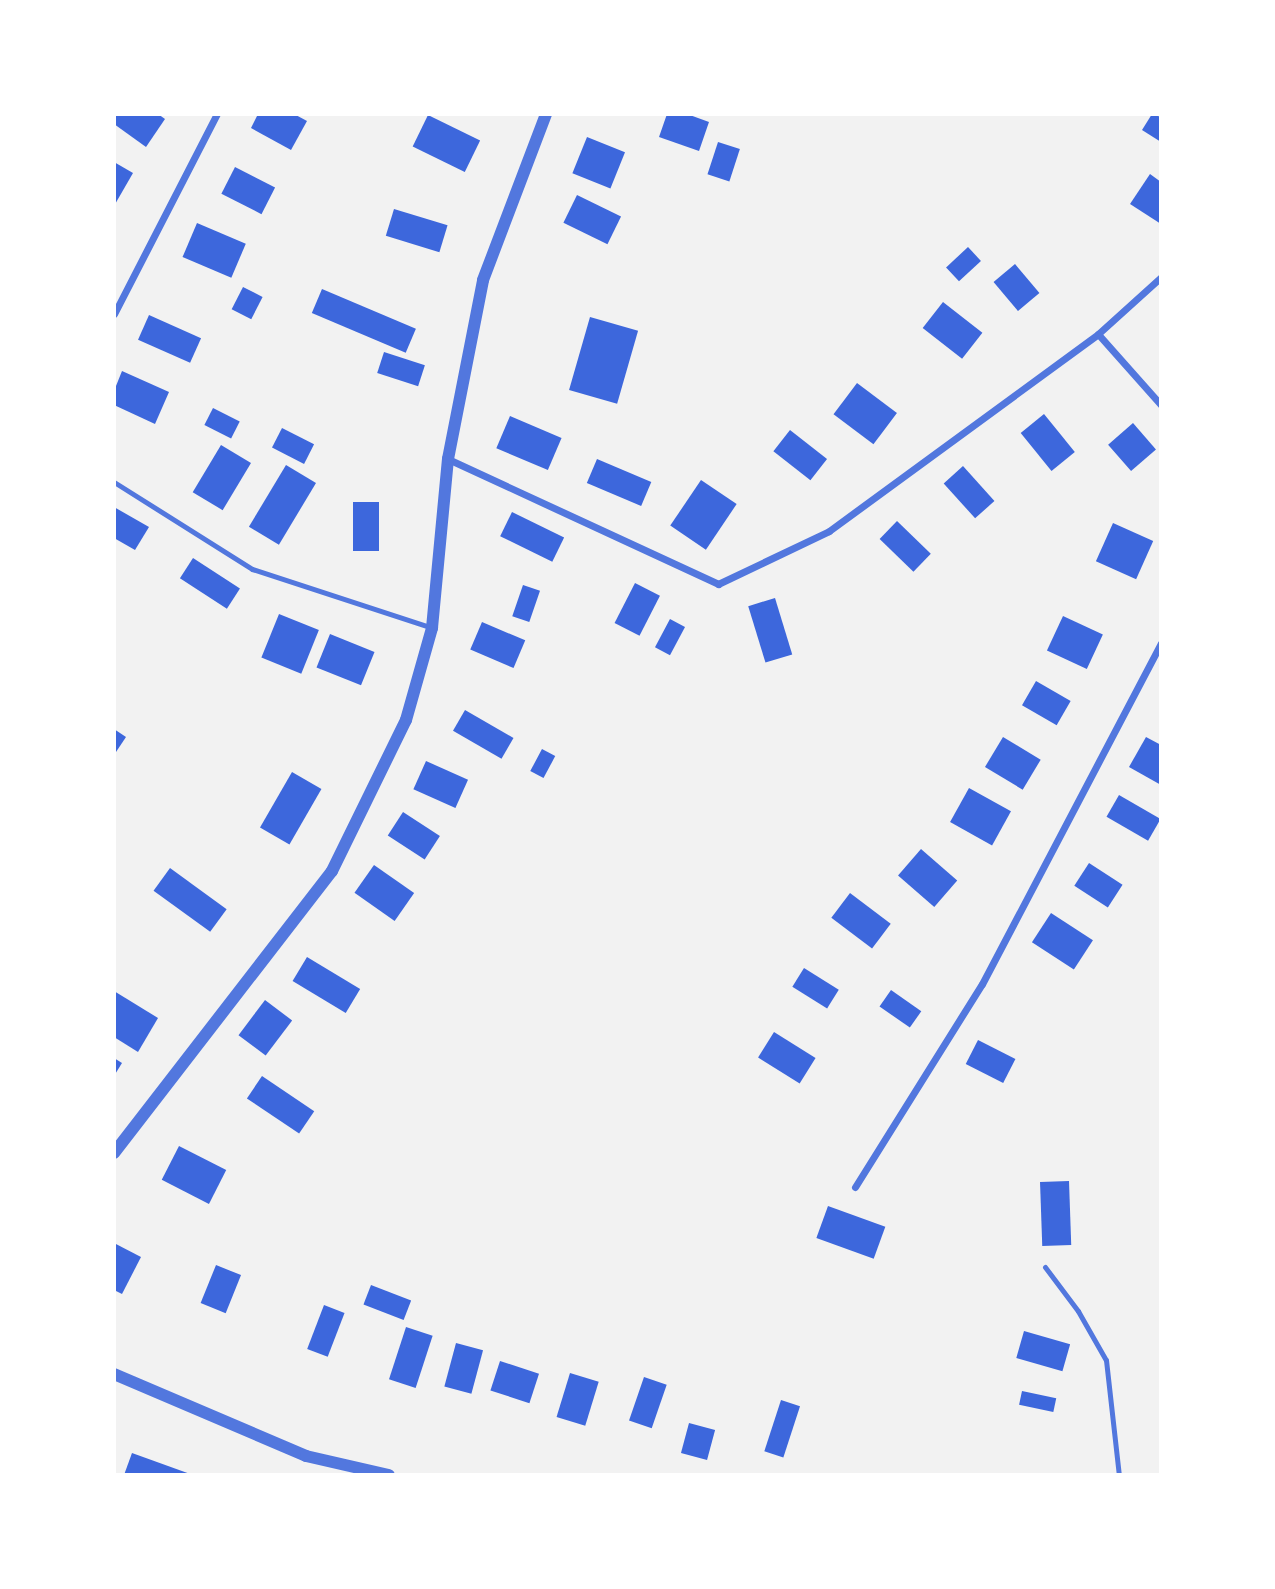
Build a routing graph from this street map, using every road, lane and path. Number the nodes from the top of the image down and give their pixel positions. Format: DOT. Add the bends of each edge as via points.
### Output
graph roads {
  1 [pos="217,114"];
  2 [pos="546,114"];
  3 [pos="1161,277"];
  4 [pos="114,314"];
  5 [pos="1098,334"];
  6 [pos="1161,405"];
  7 [pos="448,459"];
  8 [pos="114,482"];
  9 [pos="432,628"];
  10 [pos="1161,643"];
  11 [pos="114,1153"];
  12 [pos="855,1187"];
  13 [pos="1045,1267"];
  14 [pos="114,1374"];
  15 [pos="389,1475"];
  16 [pos="1119,1475"];
  1 -- 4 [label="street"];
  2 -- 7 [label="street" via="483,280"];
  3 -- 5 [label="street"];
  5 -- 6 [label="street"];
  5 -- 7 [label="street" via="829,531 718,584"];
  7 -- 9 [label="street"];
  8 -- 9 [label="lane" via="252,569"];
  9 -- 11 [label="street" via="405,720 332,871"];
  10 -- 12 [label="street" via="982,984"];
  13 -- 16 [label="lane" via="1106,1360"];
  14 -- 15 [label="street" via="306,1456"];
}
